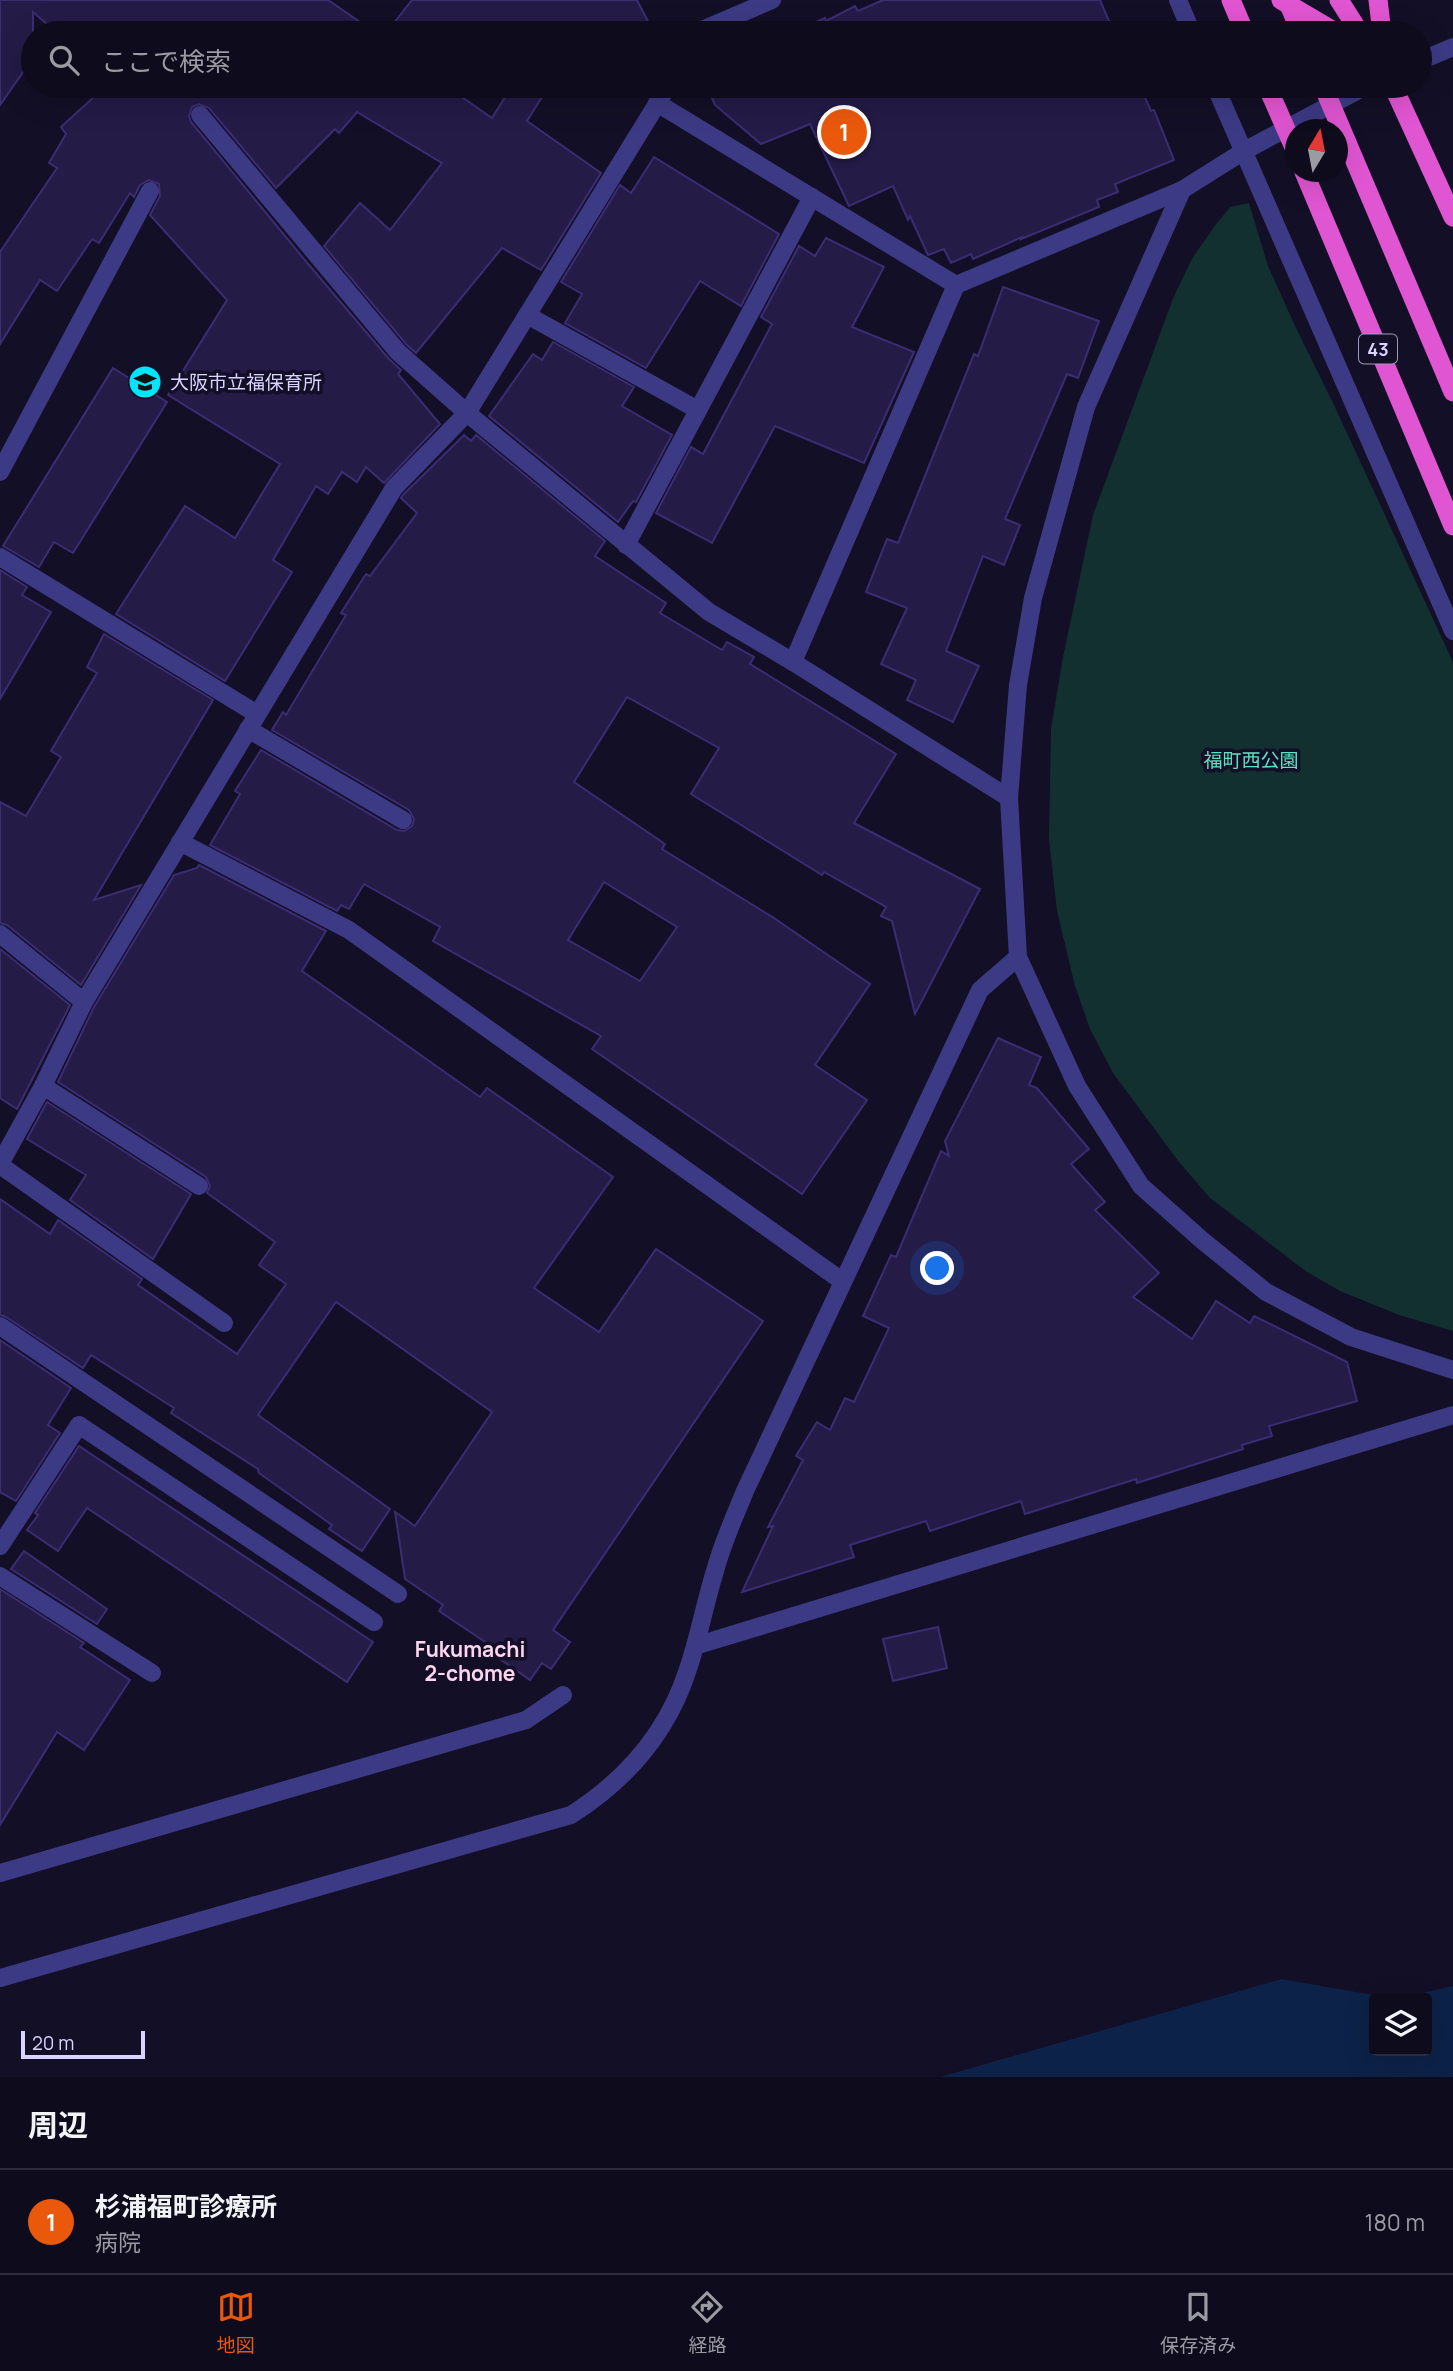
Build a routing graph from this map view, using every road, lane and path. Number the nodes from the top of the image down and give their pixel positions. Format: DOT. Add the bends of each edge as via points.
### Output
graph roads {
  1 [pos="772,0"];
  2 [pos="1178,0"];
  3 [pos="1231,0"];
  4 [pos="1281,0"];
  5 [pos="1287,0"];
  6 [pos="1339,0"];
  7 [pos="1378,0"];
  8 [pos="723,21"];
  9 [pos="1187,21"];
  10 [pos="1240,21"];
  11 [pos="1296,21"];
  12 [pos="1317,21"];
  13 [pos="1352,21"];
  14 [pos="1381,21"];
  15 [pos="1453,47"];
  16 [pos="1432,56"];
  17 [pos="660,98"];
  18 [pos="1220,98"];
  19 [pos="1273,98"];
  20 [pos="1328,98"];
  21 [pos="1343,98"];
  22 [pos="1399,98"];
  23 [pos="657,103"];
  24 [pos="200,115"];
  25 [pos="1285,126"];
  26 [pos="1244,151"];
  27 [pos="1308,182"];
  28 [pos="1182,190"];
  29 [pos="150,191"];
  30 [pos="812,197"];
  31 [pos="1450,208"];
  32 [pos="956,285"];
  33 [pos="527,315"];
  34 [pos="1453,393"];
  35 [pos="698,410"];
  36 [pos="467,413"];
  37 [pos="0,472"];
  38 [pos="1453,526"];
  39 [pos="626,545"];
  40 [pos="0,558"];
  41 [pos="1453,631"];
  42 [pos="793,662"];
  43 [pos="253,722"];
  44 [pos="1009,798"];
  45 [pos="404,820"];
  46 [pos="180,842"];
  47 [pos="0,934"];
  48 [pos="1018,957"];
  49 [pos="84,1002"];
  50 [pos="43,1086"];
  51 [pos="0,1164"];
  52 [pos="199,1186"];
  53 [pos="842,1281"];
  54 [pos="224,1323"];
  55 [pos="0,1326"];
  56 [pos="1453,1370"];
  57 [pos="1453,1415"];
  58 [pos="7,1522"];
  59 [pos="0,1546"];
  60 [pos="0,1576"];
  61 [pos="398,1594"];
  62 [pos="374,1622"];
  63 [pos="695,1646"];
  64 [pos="152,1673"];
  65 [pos="563,1695"];
  66 [pos="0,1873"];
  67 [pos="0,1969"];
  68 [pos="20,1972"];
  69 [pos="0,1978"];
  1 -- 8 [label="street"];
  2 -- 9 [label="street"];
  3 -- 10 [label="highway"];
  4 -- 12 [label="highway"];
  5 -- 11 [label="highway, bridge"];
  6 -- 13 [label="highway"];
  7 -- 14 [label="highway"];
  15 -- 16 [label="street"];
  17 -- 23 [label="street"];
  18 -- 26 [label="street"];
  19 -- 25 [label="highway, bridge"];
  20 -- 34 [label="highway, 43, bridge"];
  21 -- 26 [label="street"];
  22 -- 31 [label="highway"];
  23 -- 30 [label="street"];
  23 -- 33 [label="street"];
  24 -- 36 [label="street" via="398,352"];
  26 -- 28 [label="street"];
  26 -- 41 [label="street"];
  27 -- 38 [label="highway, 43"];
  28 -- 32 [label="street"];
  28 -- 44 [label="street" via="1086,407 1057,508 1033,598 1018,685"];
  29 -- 37 [label="street"];
  30 -- 32 [label="street"];
  30 -- 35 [label="street"];
  32 -- 42 [label="street"];
  33 -- 35 [label="street"];
  33 -- 36 [label="street"];
  35 -- 39 [label="street"];
  36 -- 39 [label="street"];
  36 -- 43 [label="street" via="394,488"];
  39 -- 42 [label="street" via="709,612"];
  40 -- 43 [label="street"];
  42 -- 44 [label="street"];
  43 -- 45 [label="street"];
  43 -- 46 [label="street"];
  44 -- 48 [label="street"];
  46 -- 49 [label="street"];
  46 -- 53 [label="street" via="349,930"];
  47 -- 49 [label="street"];
  48 -- 53 [label="street" via="980,990"];
  48 -- 56 [label="street" via="1077,1086 1141,1186 1266,1292 1351,1337"];
  49 -- 50 [label="street"];
  50 -- 51 [label="street"];
  50 -- 52 [label="street"];
  51 -- 54 [label="street"];
  53 -- 63 [label="street" via="729,1529"];
  55 -- 61 [label="street"];
  57 -- 63 [label="street"];
  58 -- 59 [label="street"];
  58 -- 62 [label="street" via="79,1425"];
  60 -- 64 [label="street"];
  63 -- 68 [label="street" via="678,1697 650,1744 614,1783 570,1815"];
  65 -- 66 [label="street" via="526,1720"];
  67 -- 68 [label="street"];
  68 -- 69 [label="street"];
}
